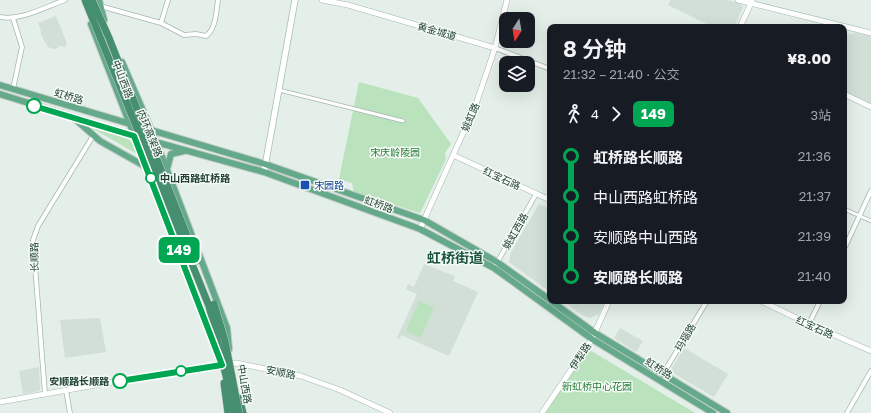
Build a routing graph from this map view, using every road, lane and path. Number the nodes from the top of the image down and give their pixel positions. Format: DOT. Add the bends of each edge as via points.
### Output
graph roads {
  1 [pos="65,0"];
  2 [pos="81,0"];
  3 [pos="85,0"];
  4 [pos="92,0"];
  5 [pos="168,0"];
  6 [pos="218,0"];
  7 [pos="295,0"];
  8 [pos="322,0"];
  9 [pos="507,0"];
  10 [pos="738,0"];
  11 [pos="751,2"];
  12 [pos="99,3"];
  13 [pos="349,3"];
  14 [pos="0,17"];
  15 [pos="13,18"];
  16 [pos="161,23"];
  17 [pos="741,24"];
  18 [pos="834,24"];
  19 [pos="847,27"];
  20 [pos="871,33"];
  21 [pos="104,47"];
  22 [pos="495,48"];
  23 [pos="547,69"];
  24 [pos="0,85"];
  25 [pos="13,89"];
  26 [pos="279,90"];
  27 [pos="0,94"];
  28 [pos="847,95"];
  29 [pos="871,107"];
  30 [pos="125,112"];
  31 [pos="74,118"];
  32 [pos="119,121"];
  33 [pos="403,121"];
  34 [pos="130,124"];
  35 [pos="151,130"];
  36 [pos="93,136"];
  37 [pos="134,136"];
  38 [pos="156,141"];
  39 [pos="189,151"];
  40 [pos="453,155"];
  41 [pos="265,164"];
  42 [pos="148,168"];
  43 [pos="167,170"];
  44 [pos="264,172"];
  45 [pos="871,190"];
  46 [pos="536,194"];
  47 [pos="547,199"];
  48 [pos="847,210"];
  49 [pos="859,216"];
  50 [pos="424,220"];
  51 [pos="871,221"];
  52 [pos="420,229"];
  53 [pos="847,242"];
  54 [pos="496,265"];
  55 [pos="547,297"];
  56 [pos="547,302"];
  57 [pos="549,304"];
  58 [pos="556,304"];
  59 [pos="609,304"];
  60 [pos="705,304"];
  61 [pos="766,304"];
  62 [pos="819,304"];
  63 [pos="214,323"];
  64 [pos="809,324"];
  65 [pos="593,336"];
  66 [pos="871,350"];
  67 [pos="231,364"];
  68 [pos="222,365"];
  69 [pos="871,371"];
  70 [pos="663,374"];
  71 [pos="234,381"];
  72 [pos="66,390"];
  73 [pos="45,394"];
  74 [pos="0,402"];
  75 [pos="70,413"];
  76 [pos="228,413"];
  77 [pos="231,413"];
  78 [pos="235,413"];
  79 [pos="240,413"];
  80 [pos="243,413"];
  81 [pos="390,413"];
  82 [pos="542,413"];
  83 [pos="713,413"];
  84 [pos="727,413"];
  85 [pos="847,413"];
  1 -- 15 [label="street"];
  2 -- 21 [label="highway, bridge"];
  2 -- 30 [label="main road, 中山西路"];
  3 -- 21 [label="highway, 内环高架路, bridge"];
  4 -- 71 [label="highway, 内环高架路, bridge" via="212,300 226,342"];
  5 -- 16 [label="street"];
  6 -- 16 [label="street" via="213,25 206,36 184,35"];
  7 -- 26 [label="main road"];
  8 -- 13 [label="street, 黄金城道"];
  9 -- 22 [label="street, 姚虹路"];
  10 -- 11 [label="street"];
  11 -- 17 [label="street"];
  11 -- 18 [label="street"];
  12 -- 16 [label="street"];
  12 -- 35 [label="main road, 中山西路"];
  13 -- 22 [label="street, 黄金城道"];
  14 -- 15 [label="street"];
  15 -- 25 [label="street" via="22,47"];
  19 -- 20 [label="street"];
  21 -- 63 [label="highway, 内环高架路, bridge" via="202,286"];
  22 -- 23 [label="street, 黄金城道"];
  22 -- 40 [label="street, 姚虹路" via="476,104"];
  24 -- 25 [label="main road, 虹桥路"];
  25 -- 32 [label="main road, 虹桥路"];
  26 -- 33 [label="street"];
  26 -- 41 [label="main road"];
  27 -- 31 [label="main road, 虹桥路"];
  28 -- 29 [label="street"];
  30 -- 32 [label="main road"];
  30 -- 34 [label="main road, 中山西路"];
  31 -- 36 [label="main road"];
  31 -- 37 [label="main road, 虹桥路"];
  32 -- 34 [label="main road, 虹桥路"];
  34 -- 35 [label="main road, 虹桥路"];
  34 -- 37 [label="main road, 中山西路"];
  35 -- 38 [label="main road, 中山西路"];
  35 -- 41 [label="main road, 虹桥路"];
  36 -- 42 [label="main road"];
  36 -- 73 [label="street, 长顺路" via="38,226 33,240"];
  37 -- 38 [label="main road, 虹桥路"];
  37 -- 42 [label="main road, 中山西路"];
  38 -- 39 [label="main road, 虹桥路"];
  38 -- 43 [label="main road, 中山西路"];
  39 -- 43 [label="main road" via="171,154"];
  39 -- 44 [label="main road, 虹桥路"];
  40 -- 46 [label="street, 红宝石路"];
  40 -- 50 [label="street, 姚虹路"];
  41 -- 44 [label="main road"];
  41 -- 50 [label="main road, 虹桥路"];
  42 -- 68 [label="main road, 中山西路"];
  43 -- 67 [label="main road, 中山西路" via="227,328"];
  44 -- 52 [label="main road, 虹桥路"];
  45 -- 49 [label="street"];
  46 -- 47 [label="street, 红宝石路"];
  46 -- 54 [label="street, 姚虹西路"];
  48 -- 49 [label="street"];
  49 -- 51 [label="street"];
  49 -- 53 [label="street"];
  50 -- 52 [label="street, 姚虹路"];
  50 -- 54 [label="main road, 虹桥路"];
  52 -- 54 [label="main road, 虹桥路"];
  54 -- 55 [label="main road, 虹桥路"];
  54 -- 56 [label="main road, 虹桥路"];
  57 -- 65 [label="main road, 虹桥路"];
  58 -- 65 [label="main road, 虹桥路"];
  59 -- 65 [label="street, 伊犁路"];
  60 -- 70 [label="street, 玛瑙路"];
  61 -- 64 [label="street, 红宝石路"];
  62 -- 64 [label="street"];
  63 -- 76 [label="highway, bridge"];
  63 -- 78 [label="highway, 内环高架路, bridge"];
  64 -- 66 [label="street, 红宝石路"];
  65 -- 70 [label="main road, 虹桥路"];
  65 -- 82 [label="street, 伊犁路"];
  65 -- 83 [label="main road, 虹桥路"];
  67 -- 68 [label="street, 安顺路"];
  67 -- 79 [label="main road, 中山西路"];
  67 -- 81 [label="street, 安顺路" via="301,376 340,390"];
  68 -- 72 [label="street, 安顺路"];
  68 -- 77 [label="main road, 中山西路"];
  69 -- 85 [label="street"];
  70 -- 84 [label="main road, 虹桥路"];
  71 -- 79 [label="highway, 内环高架路, bridge"];
  71 -- 80 [label="highway, bridge"];
  72 -- 73 [label="street, 安顺路"];
  72 -- 75 [label="street"];
  73 -- 74 [label="street, 安顺路"];
}
